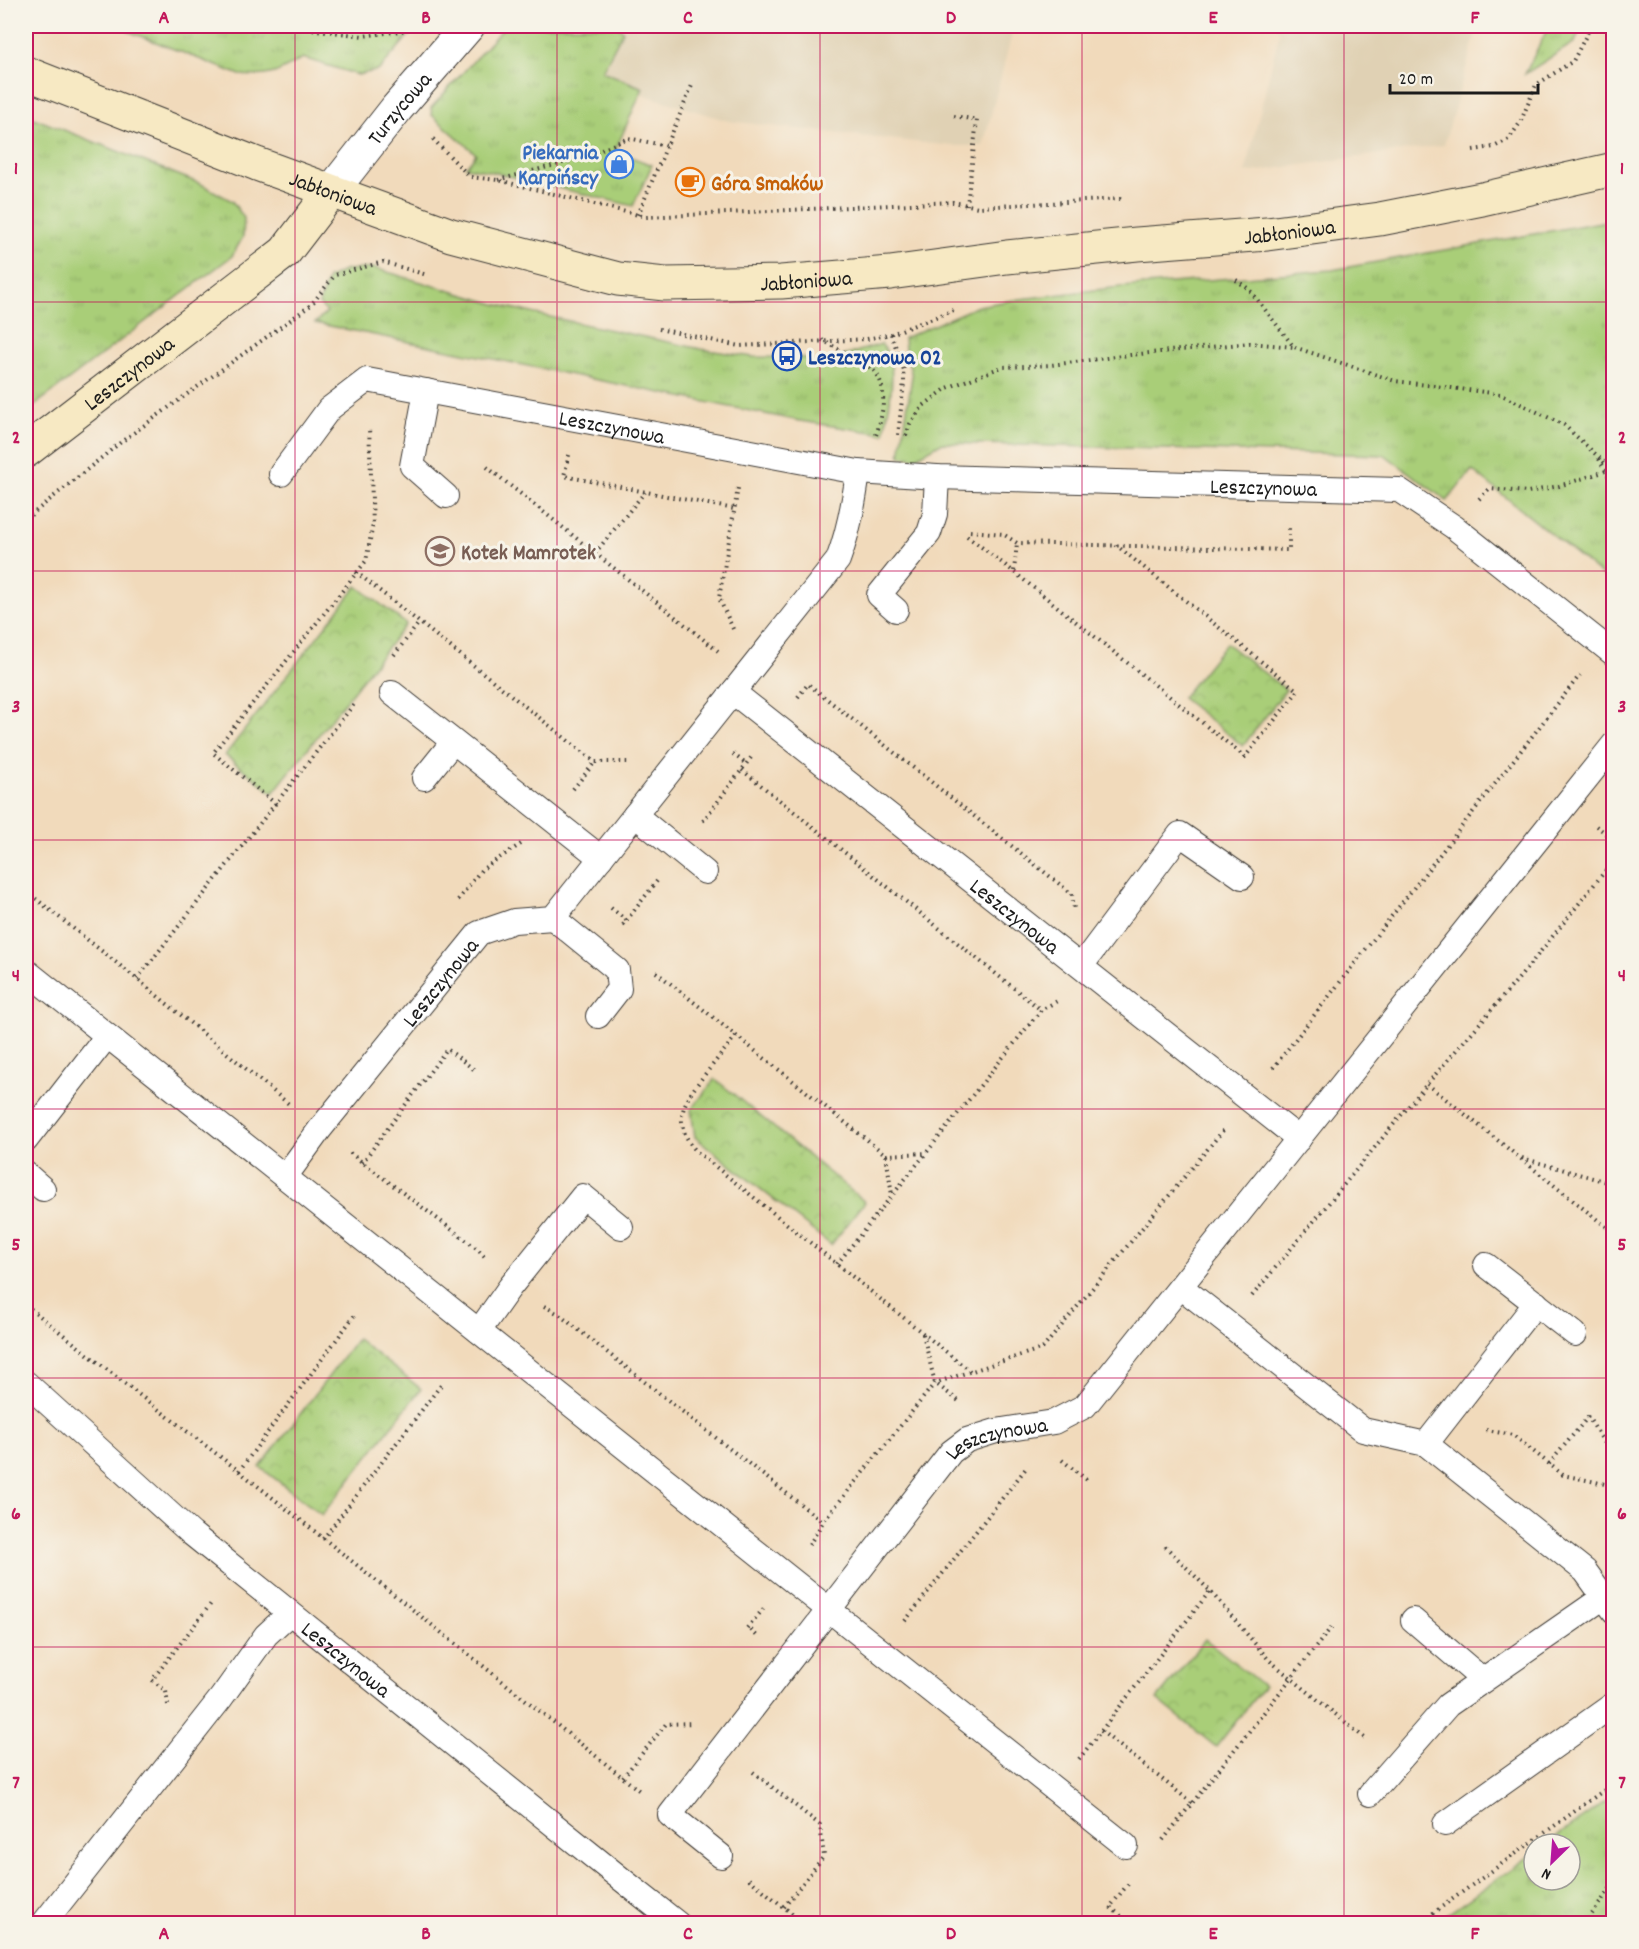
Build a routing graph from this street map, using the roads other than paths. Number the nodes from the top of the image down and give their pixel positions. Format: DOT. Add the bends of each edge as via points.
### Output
graph roads {
  1 [pos="468,26"];
  2 [pos="26,73"];
  3 [pos="1614,169"];
  4 [pos="331,192"];
  5 [pos="426,391"];
  6 [pos="26,451"];
  7 [pos="860,473"];
  8 [pos="281,474"];
  9 [pos="937,477"];
  10 [pos="446,496"];
  11 [pos="896,610"];
  12 [pos="1608,650"];
  13 [pos="733,692"];
  14 [pos="392,693"];
  15 [pos="453,741"];
  16 [pos="1609,758"];
  17 [pos="424,778"];
  18 [pos="635,815"];
  19 [pos="601,858"];
  20 [pos="705,872"];
  21 [pos="1242,877"];
  22 [pos="553,918"];
  23 [pos="1081,966"];
  24 [pos="26,971"];
  25 [pos="598,1016"];
  26 [pos="106,1036"];
  27 [pos="1299,1138"];
  28 [pos="26,1140"];
  29 [pos="285,1177"];
  30 [pos="621,1227"];
  31 [pos="1486,1265"];
  32 [pos="1181,1287"];
  33 [pos="1536,1303"];
  34 [pos="479,1331"];
  35 [pos="1575,1334"];
  36 [pos="26,1383"];
  37 [pos="1426,1444"];
  38 [pos="1609,1604"];
  39 [pos="829,1610"];
  40 [pos="290,1612"];
  41 [pos="1413,1620"];
  42 [pos="1483,1680"];
  43 [pos="1614,1704"];
  44 [pos="1370,1794"];
  45 [pos="1445,1824"];
  46 [pos="1126,1846"];
  47 [pos="721,1856"];
  48 [pos="43,1923"];
  49 [pos="678,1923"];
  1 -- 4 [label="street, Turzycowa"];
  2 -- 4 [label="main road, Jabłoniowa"];
  3 -- 4 [label="main road, Jabłoniowa" via="1380,219 1267,234 1007,257 890,273 665,284 618,279 451,235"];
  4 -- 6 [label="main road, Leszczynowa" via="285,252"];
  5 -- 7 [label="lane, Leszczynowa"];
  5 -- 8 [label="lane, Leszczynowa" via="367,380 329,409"];
  5 -- 10 [label="lane" via="412,466"];
  7 -- 9 [label="lane, Leszczynowa"];
  7 -- 13 [label="lane" via="852,517 838,560"];
  9 -- 11 [label="lane" via="935,514 929,533 879,595"];
  9 -- 12 [label="lane, Leszczynowa" via="1399,490 1454,527"];
  13 -- 18 [label="lane"];
  13 -- 23 [label="lane, Leszczynowa"];
  14 -- 15 [label="lane"];
  15 -- 17 [label="lane"];
  15 -- 19 [label="lane"];
  16 -- 27 [label="lane, Leszczynowa"];
  18 -- 19 [label="lane"];
  18 -- 20 [label="lane"];
  19 -- 22 [label="lane"];
  21 -- 23 [label="lane" via="1180,834"];
  22 -- 25 [label="lane" via="617,970 619,989"];
  22 -- 29 [label="lane, Leszczynowa" via="514,921 478,933"];
  23 -- 27 [label="lane, Leszczynowa"];
  24 -- 26 [label="lane"];
  26 -- 28 [label="lane"];
  26 -- 29 [label="lane"];
  27 -- 32 [label="lane, Leszczynowa"];
  29 -- 34 [label="lane"];
  30 -- 34 [label="lane" via="583,1196"];
  31 -- 33 [label="lane"];
  32 -- 37 [label="lane" via="1363,1430"];
  32 -- 39 [label="lane, Leszczynowa" via="1085,1407 1053,1422 967,1440 951,1452"];
  33 -- 35 [label="lane"];
  33 -- 37 [label="lane"];
  34 -- 39 [label="lane"];
  36 -- 40 [label="lane, Leszczynowa" via="192,1534"];
  37 -- 38 [label="lane" via="1585,1571"];
  38 -- 42 [label="lane"];
  39 -- 46 [label="lane"];
  39 -- 47 [label="lane, Leszczynowa" via="670,1815"];
  40 -- 48 [label="lane" via="266,1635"];
  40 -- 49 [label="lane, Leszczynowa"];
  41 -- 42 [label="lane"];
  42 -- 44 [label="lane" via="1448,1705"];
  43 -- 45 [label="lane"];
}
